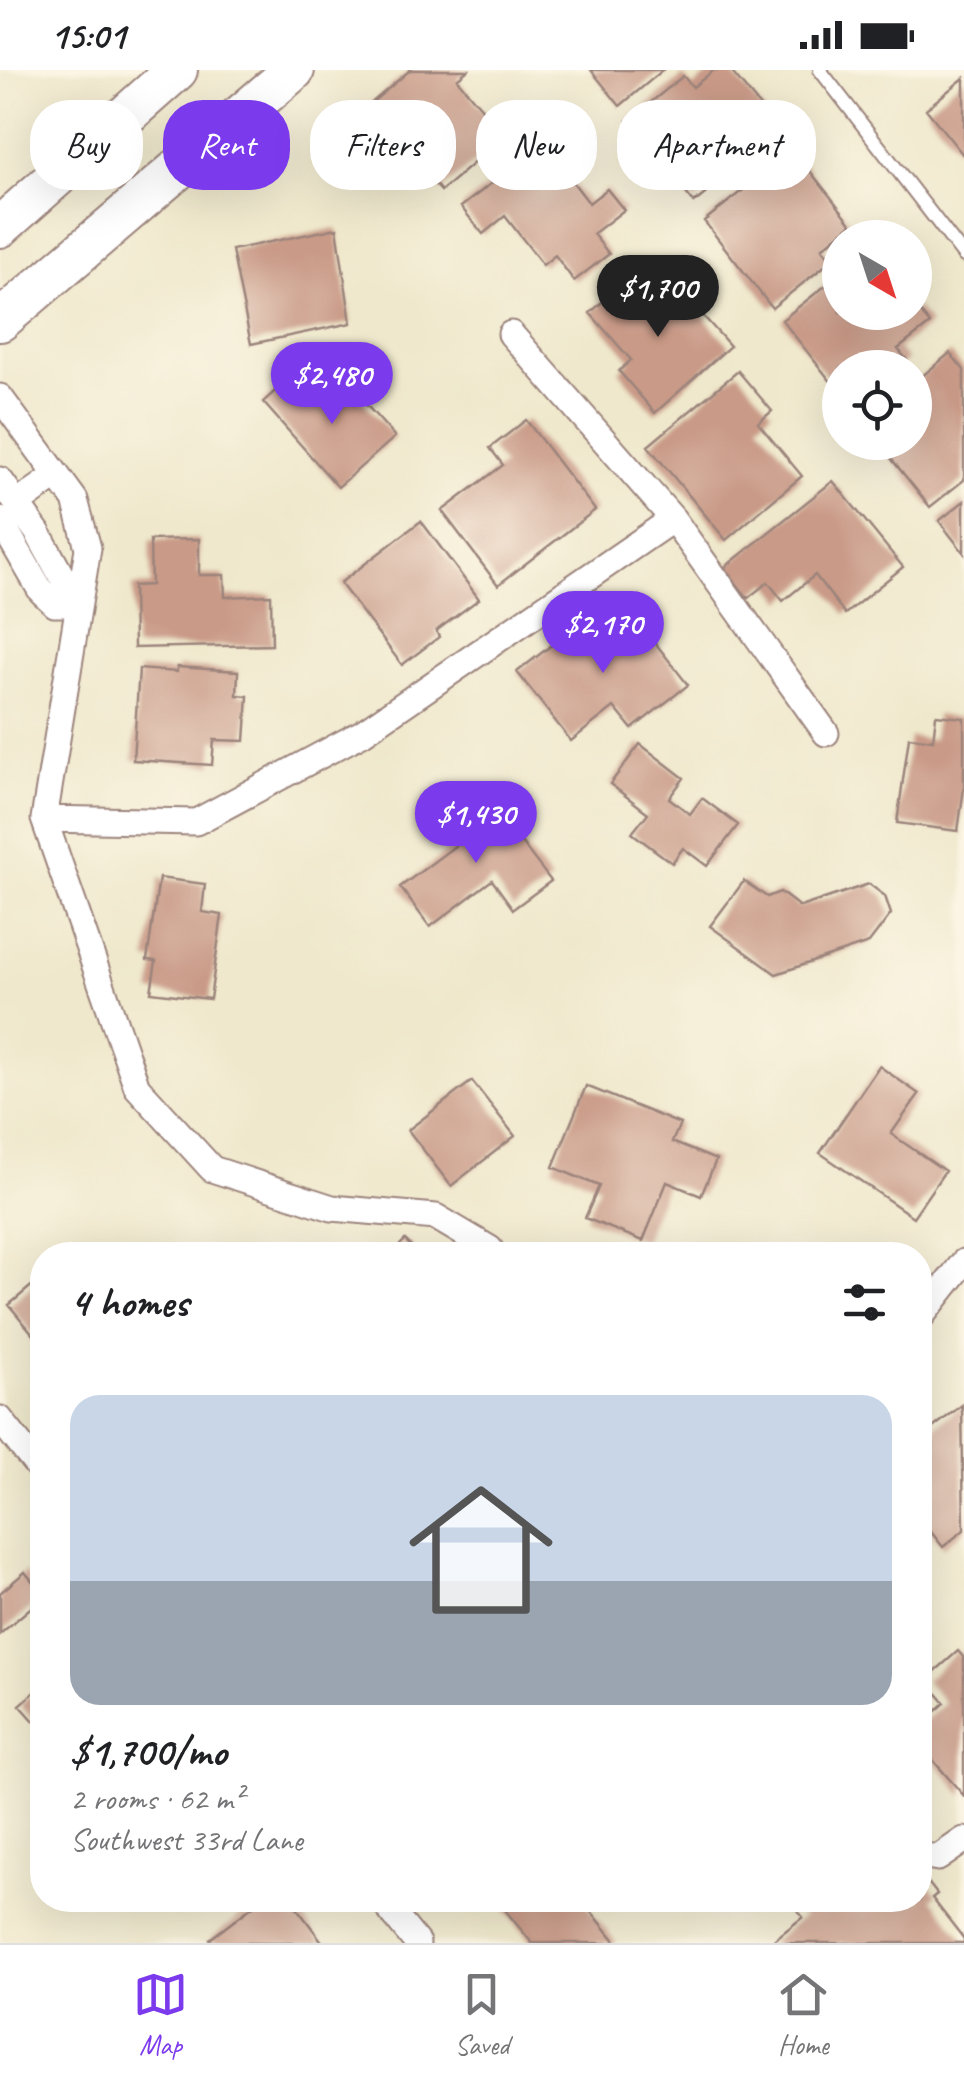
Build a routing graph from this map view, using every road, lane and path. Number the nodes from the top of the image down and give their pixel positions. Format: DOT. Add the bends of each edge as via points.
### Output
graph roads {
  1 [pos="177,70"];
  2 [pos="294,70"];
  3 [pos="820,70"];
  4 [pos="0,226"];
  5 [pos="964,256"];
  6 [pos="0,321"];
  7 [pos="512,334"];
  8 [pos="0,397"];
  9 [pos="57,475"];
  10 [pos="0,480"];
  11 [pos="9,512"];
  12 [pos="673,519"];
  13 [pos="76,604"];
  14 [pos="826,733"];
  15 [pos="44,818"];
  16 [pos="478,1242"];
  17 [pos="964,1262"];
  18 [pos="932,1303"];
  19 [pos="0,1419"];
  20 [pos="30,1457"];
  21 [pos="964,1840"];
  22 [pos="932,1856"];
  23 [pos="391,1912"];
  24 [pos="416,1943"];
  1 -- 4 [label="main road"];
  2 -- 6 [label="main road"];
  3 -- 5 [label="lane"];
  7 -- 12 [label="street"];
  8 -- 9 [label="street"];
  9 -- 11 [label="street"];
  9 -- 13 [label="street" via="74,500 88,548"];
  10 -- 11 [label="street"];
  11 -- 13 [label="street"];
  12 -- 14 [label="street"];
  12 -- 15 [label="street" via="362,733 196,822"];
  13 -- 15 [label="street"];
  15 -- 16 [label="street" via="138,1087 212,1169 332,1208 436,1217"];
  17 -- 18 [label="street"];
  19 -- 20 [label="street"];
  21 -- 22 [label="street"];
  23 -- 24 [label="street"];
}
